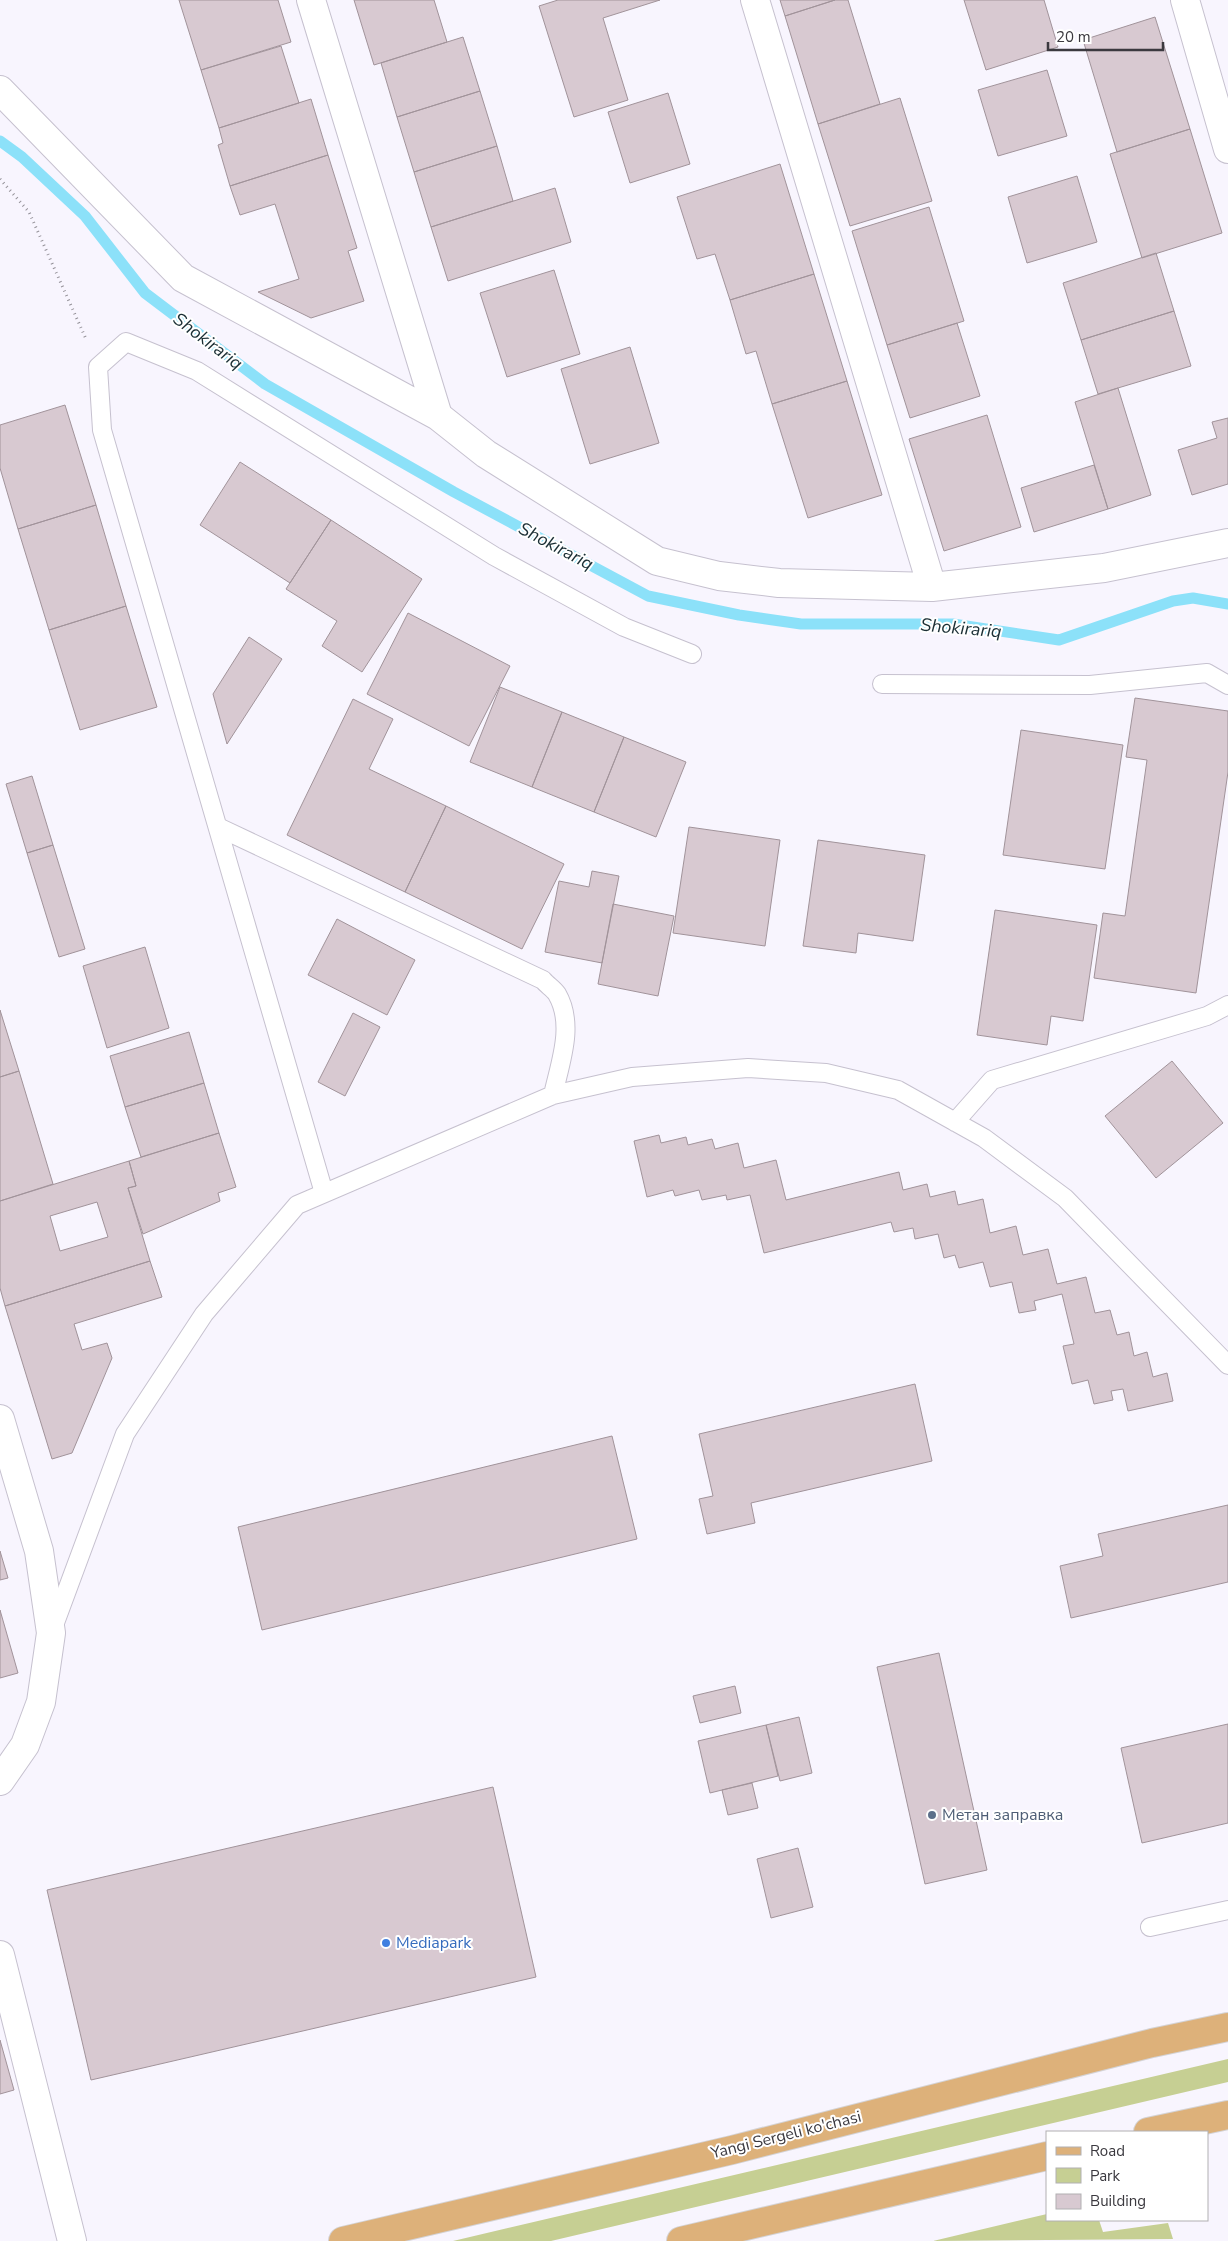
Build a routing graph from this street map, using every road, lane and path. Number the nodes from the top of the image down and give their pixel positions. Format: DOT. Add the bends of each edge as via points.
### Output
graph roads {
  1 [pos="311,0"];
  2 [pos="756,0"];
  3 [pos="1185,0"];
  4 [pos="0,90"];
  5 [pos="1228,149"];
  6 [pos="0,179"];
  7 [pos="98,367"];
  8 [pos="438,416"];
  9 [pos="1228,542"];
  10 [pos="932,587"];
  11 [pos="692,654"];
  12 [pos="882,684"];
  13 [pos="1228,685"];
  14 [pos="218,826"];
  15 [pos="1228,1005"];
  16 [pos="553,1095"];
  17 [pos="955,1122"];
  18 [pos="324,1193"];
  19 [pos="1228,1364"];
  20 [pos="0,1420"];
  21 [pos="51,1633"];
  22 [pos="0,1781"];
  23 [pos="1228,1910"];
  24 [pos="1150,1927"];
  25 [pos="0,1955"];
  26 [pos="1228,2027"];
  27 [pos="1228,2115"];
  28 [pos="1153,2131"];
  29 [pos="1046,2156"];
  30 [pos="72,2241"];
  31 [pos="343,2241"];
  32 [pos="681,2241"];
  1 -- 8 [label="street"];
  2 -- 10 [label="street"];
  3 -- 5 [label="street"];
  4 -- 8 [label="street" via="183,278"];
  6 -- 7 [label="path" via="29,212"];
  7 -- 11 [label="lane" via="126,342 197,372 494,556 624,627"];
  7 -- 14 [label="lane" via="102,430"];
  8 -- 10 [label="street" via="486,454 657,561 719,576 779,583"];
  9 -- 10 [label="street" via="1104,568"];
  12 -- 13 [label="lane" via="1090,685 1207,673"];
  14 -- 16 [label="lane" via="543,980 557,994 566,1020"];
  14 -- 18 [label="lane"];
  15 -- 17 [label="lane" via="1207,1016 992,1080"];
  16 -- 17 [label="lane" via="632,1077 748,1068 826,1073 898,1090"];
  16 -- 18 [label="lane"];
  17 -- 19 [label="lane" via="984,1138 1065,1198"];
  18 -- 21 [label="lane" via="297,1205 204,1314 125,1434"];
  20 -- 21 [label="street" via="40,1551"];
  21 -- 22 [label="street" via="41,1702 25,1745"];
  23 -- 24 [label="lane"];
  25 -- 30 [label="street"];
  26 -- 31 [label="main road, Yangi Sergeli ko'chasi" via="1143,2045 732,2150"];
  27 -- 28 [label="main road"];
  29 -- 32 [label="main road"];
}
